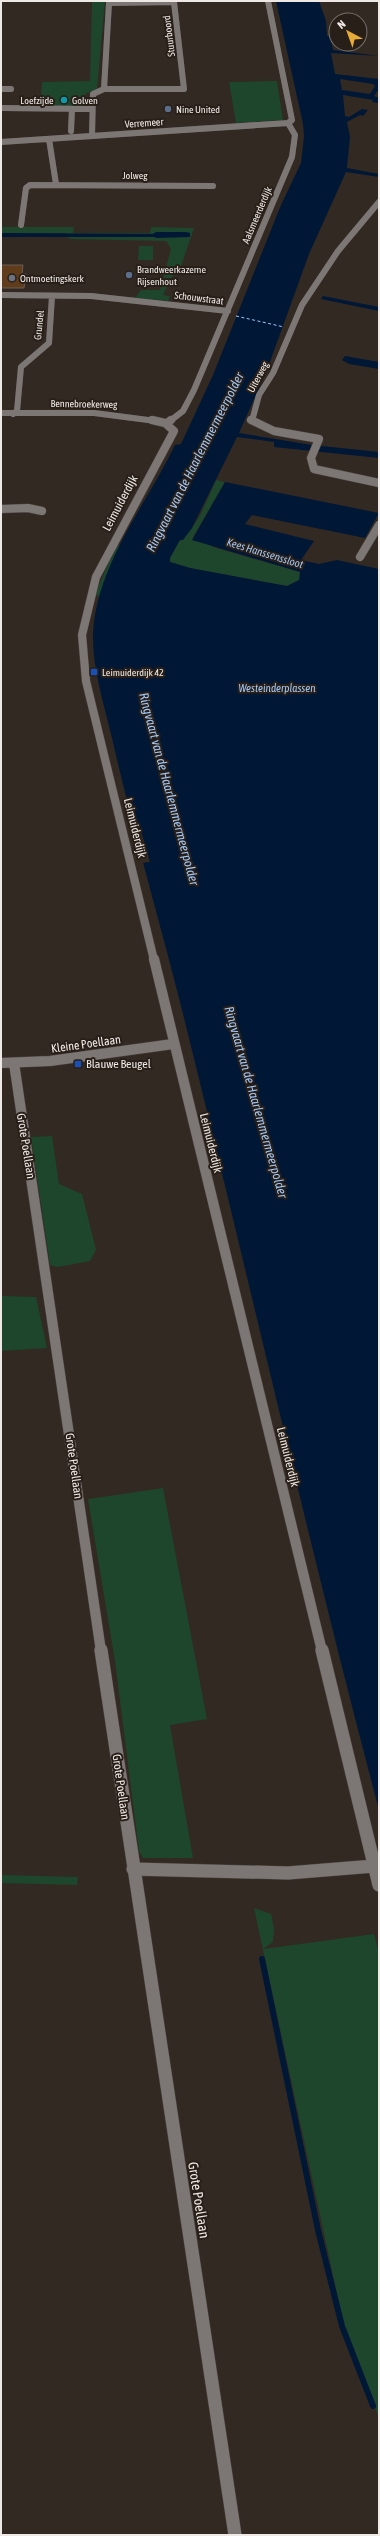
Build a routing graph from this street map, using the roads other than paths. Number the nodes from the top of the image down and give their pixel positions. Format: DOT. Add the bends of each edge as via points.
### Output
graph roads {
  1 [pos="268,1"];
  2 [pos="1,89"];
  3 [pos="12,89"];
  4 [pos="104,89"];
  5 [pos="1,108"];
  6 [pos="72,109"];
  7 [pos="92,109"];
  8 [pos="288,123"];
  9 [pos="71,131"];
  10 [pos="92,136"];
  11 [pos="48,139"];
  12 [pos="1,142"];
  13 [pos="56,184"];
  14 [pos="213,186"];
  15 [pos="379,202"];
  16 [pos="21,225"];
  17 [pos="1,296"];
  18 [pos="52,296"];
  19 [pos="228,311"];
  20 [pos="1,413"];
  21 [pos="13,414"];
  22 [pos="166,423"];
  23 [pos="379,483"];
  24 [pos="1,509"];
  25 [pos="42,511"];
  26 [pos="379,525"];
  27 [pos="360,557"];
  28 [pos="173,1044"];
  29 [pos="1,1063"];
  30 [pos="14,1063"];
  31 [pos="374,1866"];
  32 [pos="133,1869"];
  33 [pos="379,1885"];
  34 [pos="235,2535"];
  1 -- 8 [label="street, Aalsmeerderdijk" via="292,120"];
  2 -- 3 [label="street, Loefzijde"];
  4 -- 4 [label="street, Stuurboord" via="109,3 174,2 184,89"];
  4 -- 7 [label="street" via="92,94"];
  5 -- 6 [label="street, Loefzijde"];
  6 -- 7 [label="street, Loefzijde"];
  6 -- 9 [label="street"];
  7 -- 10 [label="street"];
  8 -- 10 [label="street, Verremeer"];
  8 -- 19 [label="street, Aalsmeerderdijk" via="294,135 292,157"];
  10 -- 11 [label="street, Verremeer"];
  11 -- 12 [label="street, Verremeer"];
  11 -- 13 [label="street"];
  13 -- 14 [label="street, Jolweg"];
  13 -- 16 [label="street, Jolweg" via="27,187"];
  15 -- 23 [label="street, Uiterweg" via="338,251 302,305 273,373 259,395 251,420 268,429 319,439 310,462 314,469"];
  17 -- 18 [label="street, Schouwstraat"];
  18 -- 19 [label="street, Schouwstraat" via="103,297"];
  18 -- 21 [label="street, Grundel" via="49,343 21,367 17,411"];
  19 -- 22 [label="street, Aalsmeerderdijk" via="187,405"];
  20 -- 21 [label="street, Bennebroekerweg"];
  21 -- 22 [label="street, Bennebroekerweg" via="120,415 147,417"];
  22 -- 28 [label="street, Leimuiderdijk" via="174,431 96,577 82,635 86,681"];
  24 -- 25 [label="street" via="28,508"];
  26 -- 27 [label="street"];
  28 -- 30 [label="street, Kleine Poellaan" via="50,1061"];
  28 -- 31 [label="street, Leimuiderdijk"];
  29 -- 30 [label="street, Kleine Poellaan"];
  30 -- 32 [label="street, Grote Poellaan"];
  31 -- 32 [label="street" via="288,1873"];
  31 -- 33 [label="street, Leimuiderdijk"];
  32 -- 34 [label="street, Grote Poellaan"];
}
